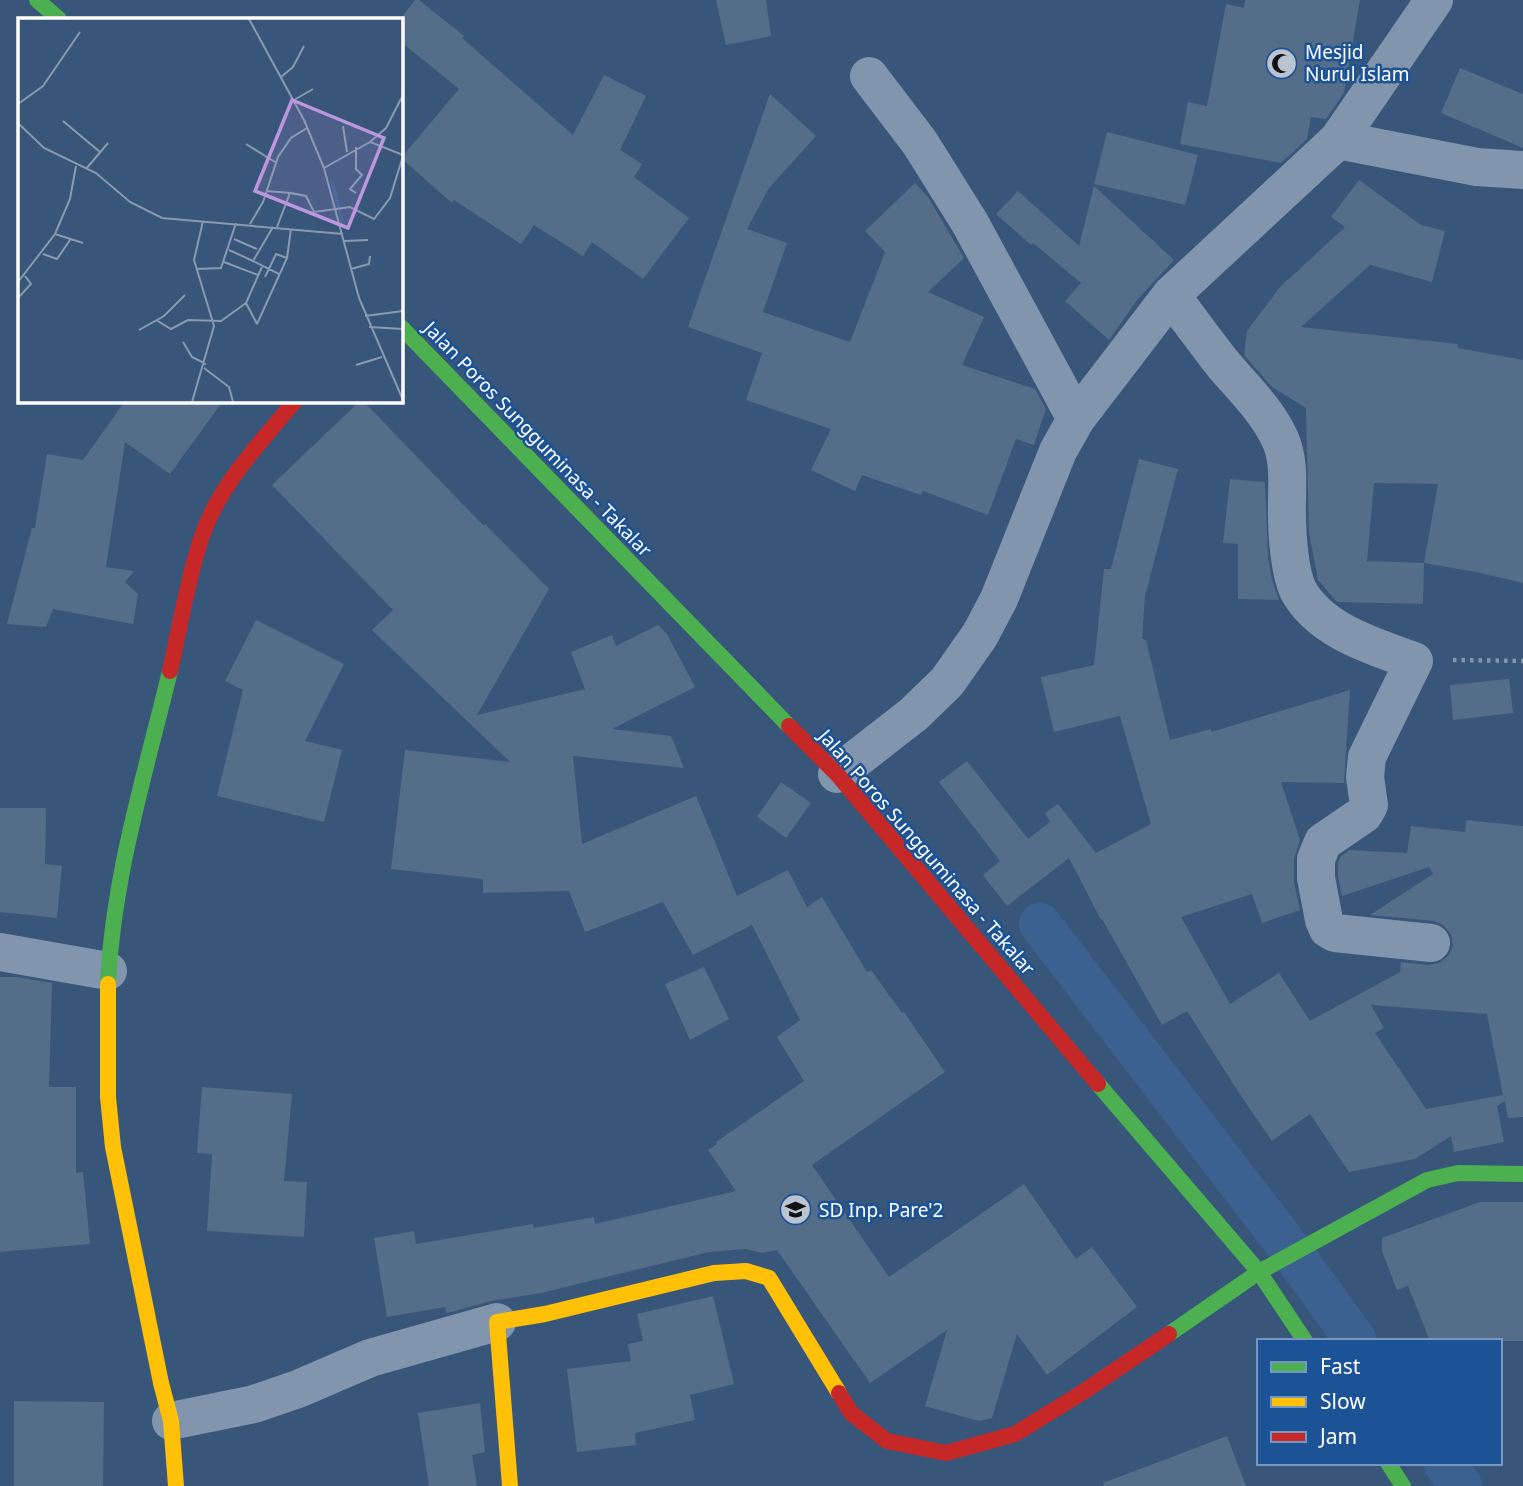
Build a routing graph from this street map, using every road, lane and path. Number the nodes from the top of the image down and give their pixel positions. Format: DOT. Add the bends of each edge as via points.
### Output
graph roads {
  1 [pos="37,0"];
  2 [pos="1434,0"];
  3 [pos="59,18"];
  4 [pos="869,76"];
  5 [pos="1338,140"];
  6 [pos="1523,170"];
  7 [pos="1171,295"];
  8 [pos="402,328"];
  9 [pos="294,402"];
  10 [pos="1076,419"];
  11 [pos="1413,661"];
  12 [pos="1523,661"];
  13 [pos="837,774"];
  14 [pos="1431,943"];
  15 [pos="0,951"];
  16 [pos="108,971"];
  17 [pos="1523,1174"];
  18 [pos="1259,1272"];
  19 [pos="498,1322"];
  20 [pos="1304,1339"];
  21 [pos="171,1421"];
  22 [pos="1389,1465"];
  23 [pos="176,1486"];
  24 [pos="510,1486"];
  25 [pos="1403,1486"];
  1 -- 3 [label="main road"];
  2 -- 5 [label="street"];
  4 -- 10 [label="street" via="920,143 970,223"];
  5 -- 6 [label="street" via="1477,167"];
  5 -- 7 [label="street"];
  7 -- 10 [label="street"];
  7 -- 11 [label="street" via="1250,392 1281,440 1297,589 1326,622 1364,643"];
  8 -- 13 [label="main road, Jalan Poros Sungguminasa - Takalar"];
  9 -- 16 [label="main road" via="240,467 201,538 132,817"];
  10 -- 13 [label="street" via="980,635 947,682"];
  11 -- 12 [label="path"];
  11 -- 14 [label="street" via="1367,757 1368,805 1364,814 1323,842 1316,859 1316,878 1324,920 1335,933"];
  13 -- 18 [label="main road, Jalan Poros Sungguminasa - Takalar"];
  15 -- 16 [label="street"];
  16 -- 21 [label="main road" via="108,1097 113,1147"];
  17 -- 18 [label="main road" via="1458,1174 1427,1180"];
  18 -- 19 [label="main road" via="1015,1434 946,1454 887,1441 850,1413 769,1278 746,1270 714,1273"];
  18 -- 20 [label="main road, Jalan Poros Sungguminasa - Takalar"];
  19 -- 21 [label="street" via="370,1359 254,1404"];
  19 -- 24 [label="main road"];
  21 -- 23 [label="main road"];
  22 -- 25 [label="main road"];
}
